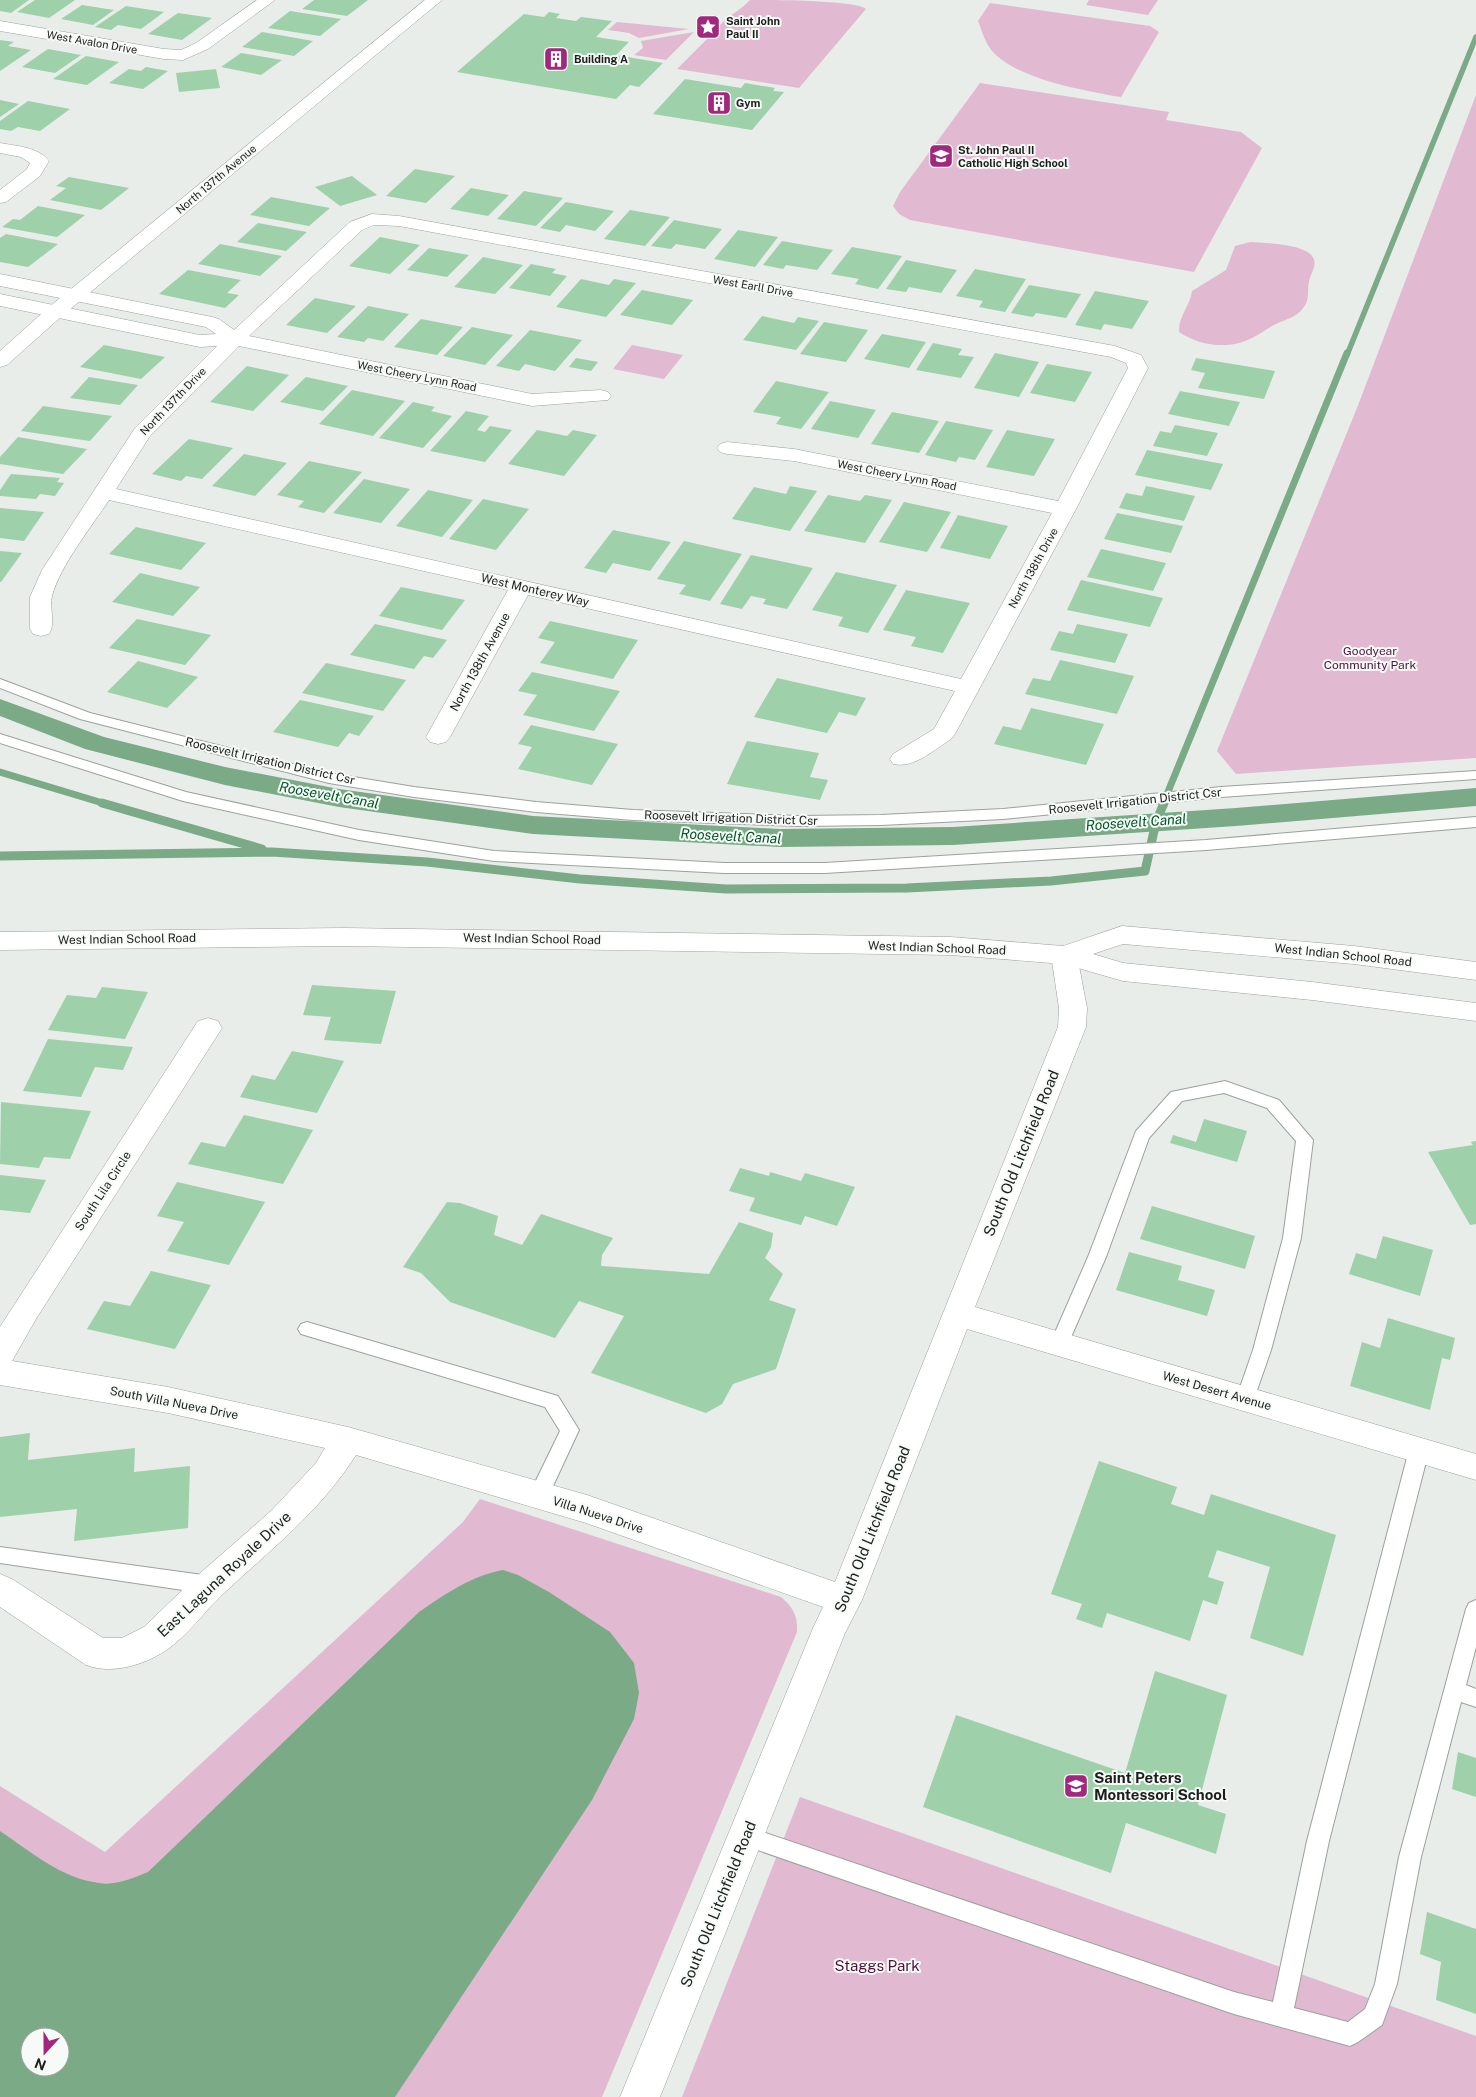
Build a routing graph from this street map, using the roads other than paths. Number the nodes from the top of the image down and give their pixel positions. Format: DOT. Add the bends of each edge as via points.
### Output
graph roads {
  1 [pos="267,0"];
  2 [pos="434,0"];
  3 [pos="0,26"];
  4 [pos="0,148"];
  5 [pos="0,198"];
  6 [pos="372,219"];
  7 [pos="0,280"];
  8 [pos="76,296"];
  9 [pos="0,300"];
  10 [pos="56,312"];
  11 [pos="235,340"];
  12 [pos="1134,359"];
  13 [pos="0,361"];
  14 [pos="601,396"];
  15 [pos="727,448"];
  16 [pos="103,492"];
  17 [pos="1065,509"];
  18 [pos="522,587"];
  19 [pos="41,629"];
  20 [pos="0,683"];
  21 [pos="967,688"];
  22 [pos="438,737"];
  23 [pos="0,738"];
  24 [pos="902,759"];
  25 [pos="1476,775"];
  26 [pos="1476,822"];
  27 [pos="0,941"];
  28 [pos="1064,956"];
  29 [pos="1476,971"];
  30 [pos="1476,1012"];
  31 [pos="208,1028"];
  32 [pos="958,1314"];
  33 [pos="307,1329"];
  34 [pos="1059,1344"];
  35 [pos="0,1355"];
  36 [pos="0,1372"];
  37 [pos="1245,1399"];
  38 [pos="348,1440"];
  39 [pos="1419,1450"];
  40 [pos="1476,1467"];
  41 [pos="539,1496"];
  42 [pos="0,1555"];
  43 [pos="210,1585"];
  44 [pos="0,1589"];
  45 [pos="845,1600"];
  46 [pos="1476,1609"];
  47 [pos="1455,1691"];
  48 [pos="1476,1698"];
  49 [pos="745,1836"];
  50 [pos="1281,2016"];
  51 [pos="640,2097"];
  1 -- 3 [label="street, West Avalon Drive" via="184,55"];
  2 -- 8 [label="street, North 137th Avenue"];
  4 -- 5 [label="street" via="26,153 40,161 34,172"];
  6 -- 11 [label="street, North 137th Drive" via="356,226"];
  6 -- 12 [label="street, West Earll Drive" via="1116,352"];
  7 -- 8 [label="street, West Cheery Lynn Road"];
  8 -- 10 [label="street, North 137th Avenue"];
  8 -- 11 [label="street, West Cheery Lynn Road" via="212,323"];
  9 -- 10 [label="street, West Cheery Lynn Road"];
  10 -- 11 [label="street, West Cheery Lynn Road" via="200,341"];
  10 -- 13 [label="street, North 137th Avenue"];
  11 -- 14 [label="street, West Cheery Lynn Road" via="532,400"];
  11 -- 16 [label="street, North 137th Drive" via="142,432"];
  12 -- 17 [label="street, North 138th Drive" via="1138,368"];
  15 -- 17 [label="street, West Cheery Lynn Road" via="794,455"];
  16 -- 18 [label="street, West Monterey Way"];
  16 -- 19 [label="street, North 137th Drive" via="53,570 41,597"];
  17 -- 21 [label="street, North 138th Drive"];
  18 -- 21 [label="street, West Monterey Way"];
  18 -- 22 [label="street, North 138th Avenue"];
  20 -- 25 [label="lane, Roosevelt Irrigation District Csr" via="85,716 329,778 414,792 633,814 800,821 881,820 1003,814 1221,792"];
  21 -- 24 [label="street, North 138th Drive" via="944,734"];
  23 -- 26 [label="lane" via="183,796 359,835 494,856 724,868 825,868 1206,846"];
  27 -- 28 [label="street, West Indian School Road" via="314,937 600,940 951,946"];
  28 -- 29 [label="street, West Indian School Road" via="1122,935 1354,955"];
  28 -- 30 [label="street, West Indian School Road" via="1123,972"];
  28 -- 32 [label="street, South Old Litchfield Road" via="1073,1008 1072,1027"];
  31 -- 35 [label="street, South Lila Circle" via="25,1311"];
  32 -- 34 [label="street, West Desert Avenue"];
  32 -- 45 [label="street, South Old Litchfield Road"];
  33 -- 41 [label="lane" via="551,1402 570,1430"];
  34 -- 37 [label="street, West Desert Avenue"];
  34 -- 37 [label="lane" via="1097,1257 1142,1135 1177,1096 1225,1087 1273,1104 1305,1140 1292,1238 1262,1350"];
  36 -- 38 [label="street, South Villa Nueva Drive" via="168,1400"];
  37 -- 39 [label="street, West Desert Avenue"];
  38 -- 41 [label="street, Villa Nueva Drive"];
  38 -- 43 [label="street, East Laguna Royale Drive" via="327,1473 283,1521"];
  39 -- 40 [label="street, West Desert Avenue"];
  39 -- 50 [label="lane" via="1318,1841"];
  41 -- 45 [label="street, Villa Nueva Drive" via="587,1509"];
  42 -- 43 [label="lane"];
  43 -- 44 [label="street, East Laguna Royale Drive" via="156,1638 125,1653 98,1654"];
  45 -- 49 [label="street, South Old Litchfield Road" via="830,1628"];
  46 -- 47 [label="lane"];
  47 -- 48 [label="lane"];
  47 -- 50 [label="lane" via="1410,1857 1386,1984 1374,2017 1350,2034"];
  49 -- 50 [label="lane" via="1234,2003"];
  49 -- 51 [label="street, South Old Litchfield Road"];
}
